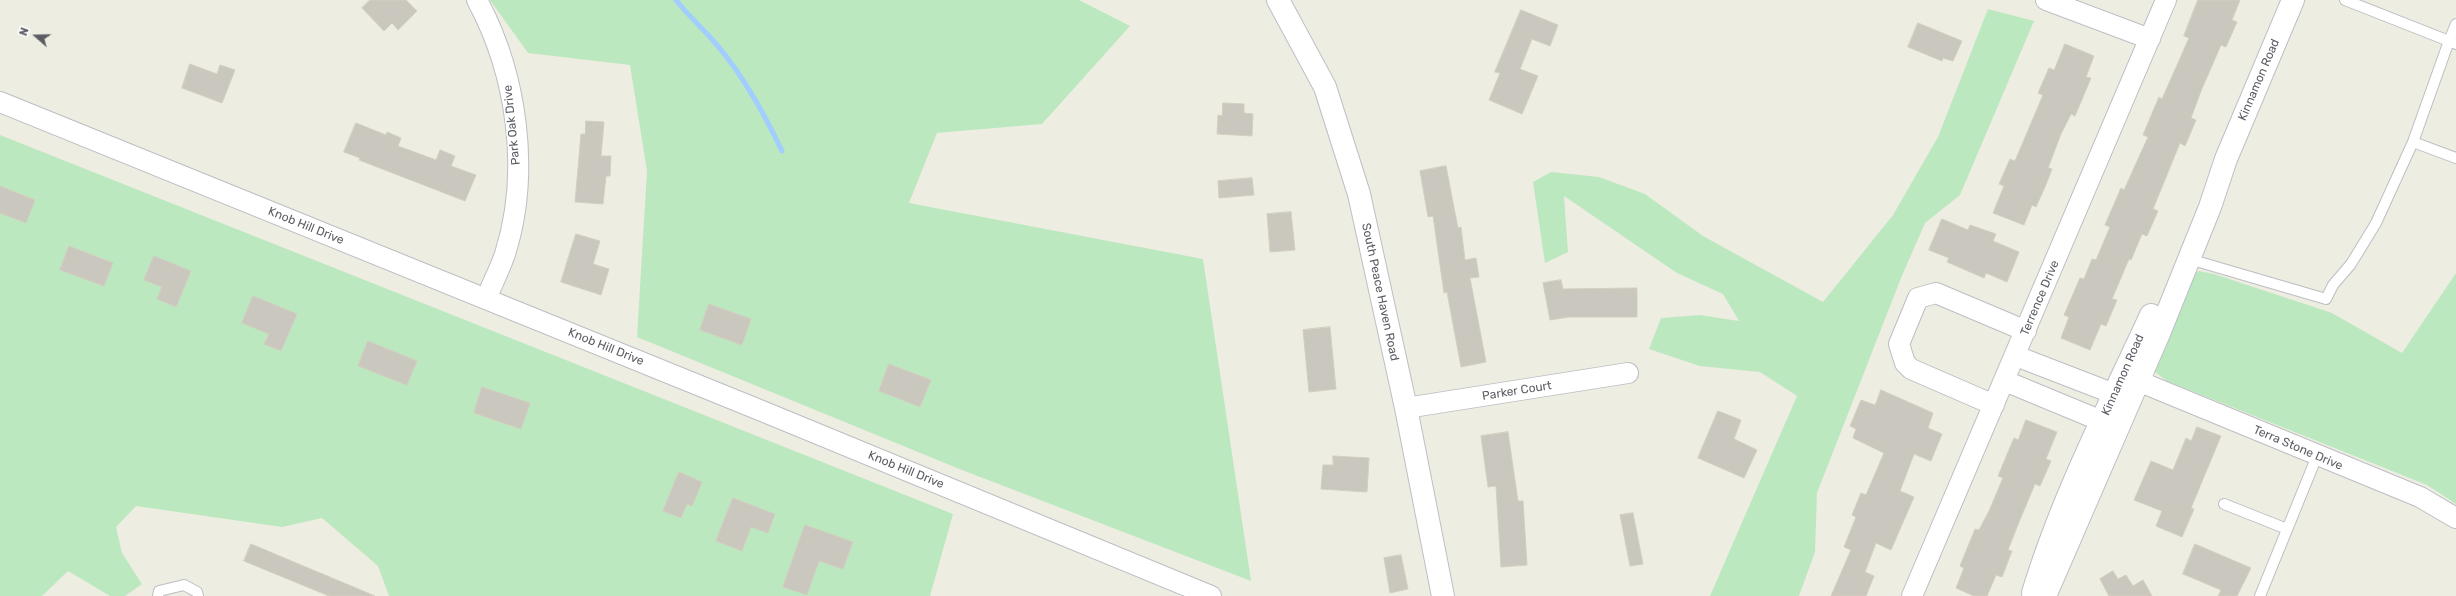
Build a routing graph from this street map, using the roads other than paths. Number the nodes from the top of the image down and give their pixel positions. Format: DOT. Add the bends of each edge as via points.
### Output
graph roads {
  1 [pos="477,0"];
  2 [pos="1278,0"];
  3 [pos="2046,0"];
  4 [pos="2166,0"];
  5 [pos="2293,0"];
  6 [pos="2345,0"];
  7 [pos="2456,24"];
  8 [pos="2150,39"];
  9 [pos="2452,42"];
  10 [pos="0,102"];
  11 [pos="2413,142"];
  12 [pos="2456,158"];
  13 [pos="2226,159"];
  14 [pos="2189,259"];
  15 [pos="486,298"];
  16 [pos="2026,331"];
  17 [pos="2016,356"];
  18 [pos="1628,373"];
  19 [pos="2005,381"];
  20 [pos="2127,391"];
  21 [pos="1994,405"];
  22 [pos="1406,408"];
  23 [pos="2110,425"];
  24 [pos="2317,456"];
  25 [pos="2224,504"];
  26 [pos="2456,518"];
  27 [pos="2287,529"];
  28 [pos="158,596"];
  29 [pos="198,596"];
  30 [pos="1211,596"];
  31 [pos="1443,596"];
  32 [pos="1912,596"];
  33 [pos="2032,596"];
  34 [pos="2045,596"];
  35 [pos="2260,596"];
  1 -- 15 [label="street, Park Oak Drive" via="486,16 506,71 518,163 514,212 505,254"];
  2 -- 22 [label="main road, South Peace Haven Road" via="1325,86 1359,194"];
  3 -- 8 [label="street"];
  4 -- 8 [label="street, Terrence Drive"];
  5 -- 13 [label="main road, Kinnamon Road"];
  6 -- 9 [label="lane"];
  7 -- 9 [label="lane"];
  8 -- 16 [label="street, Terrence Drive"];
  9 -- 11 [label="lane"];
  10 -- 15 [label="street, Knob Hill Drive"];
  11 -- 12 [label="lane"];
  11 -- 14 [label="lane" via="2376,223 2326,299"];
  13 -- 14 [label="main road, Kinnamon Road"];
  13 -- 20 [label="main road, Kinnamon Road" via="2195,216"];
  14 -- 20 [label="main road, Kinnamon Road"];
  15 -- 30 [label="street, Knob Hill Drive"];
  16 -- 17 [label="street, Terrence Drive"];
  16 -- 21 [label="street" via="1936,293 1918,298 1899,344 1905,363 1911,369"];
  17 -- 19 [label="street, Terrence Drive"];
  17 -- 20 [label="street, Terra Stone Drive"];
  18 -- 22 [label="street, Parker Court"];
  19 -- 21 [label="street, Terrence Drive"];
  19 -- 23 [label="street"];
  20 -- 23 [label="main road, Kinnamon Road"];
  20 -- 24 [label="street, Terra Stone Drive"];
  21 -- 32 [label="street, Terrence Drive"];
  22 -- 31 [label="main road, South Peace Haven Road"];
  23 -- 33 [label="main road, Kinnamon Road" via="2068,500"];
  23 -- 34 [label="main road, Kinnamon Road"];
  24 -- 26 [label="street, Terra Stone Drive" via="2420,497"];
  24 -- 27 [label="lane"];
  25 -- 27 [label="lane"];
  27 -- 35 [label="lane"];
  28 -- 29 [label="lane" via="159,592 184,585"];
}
